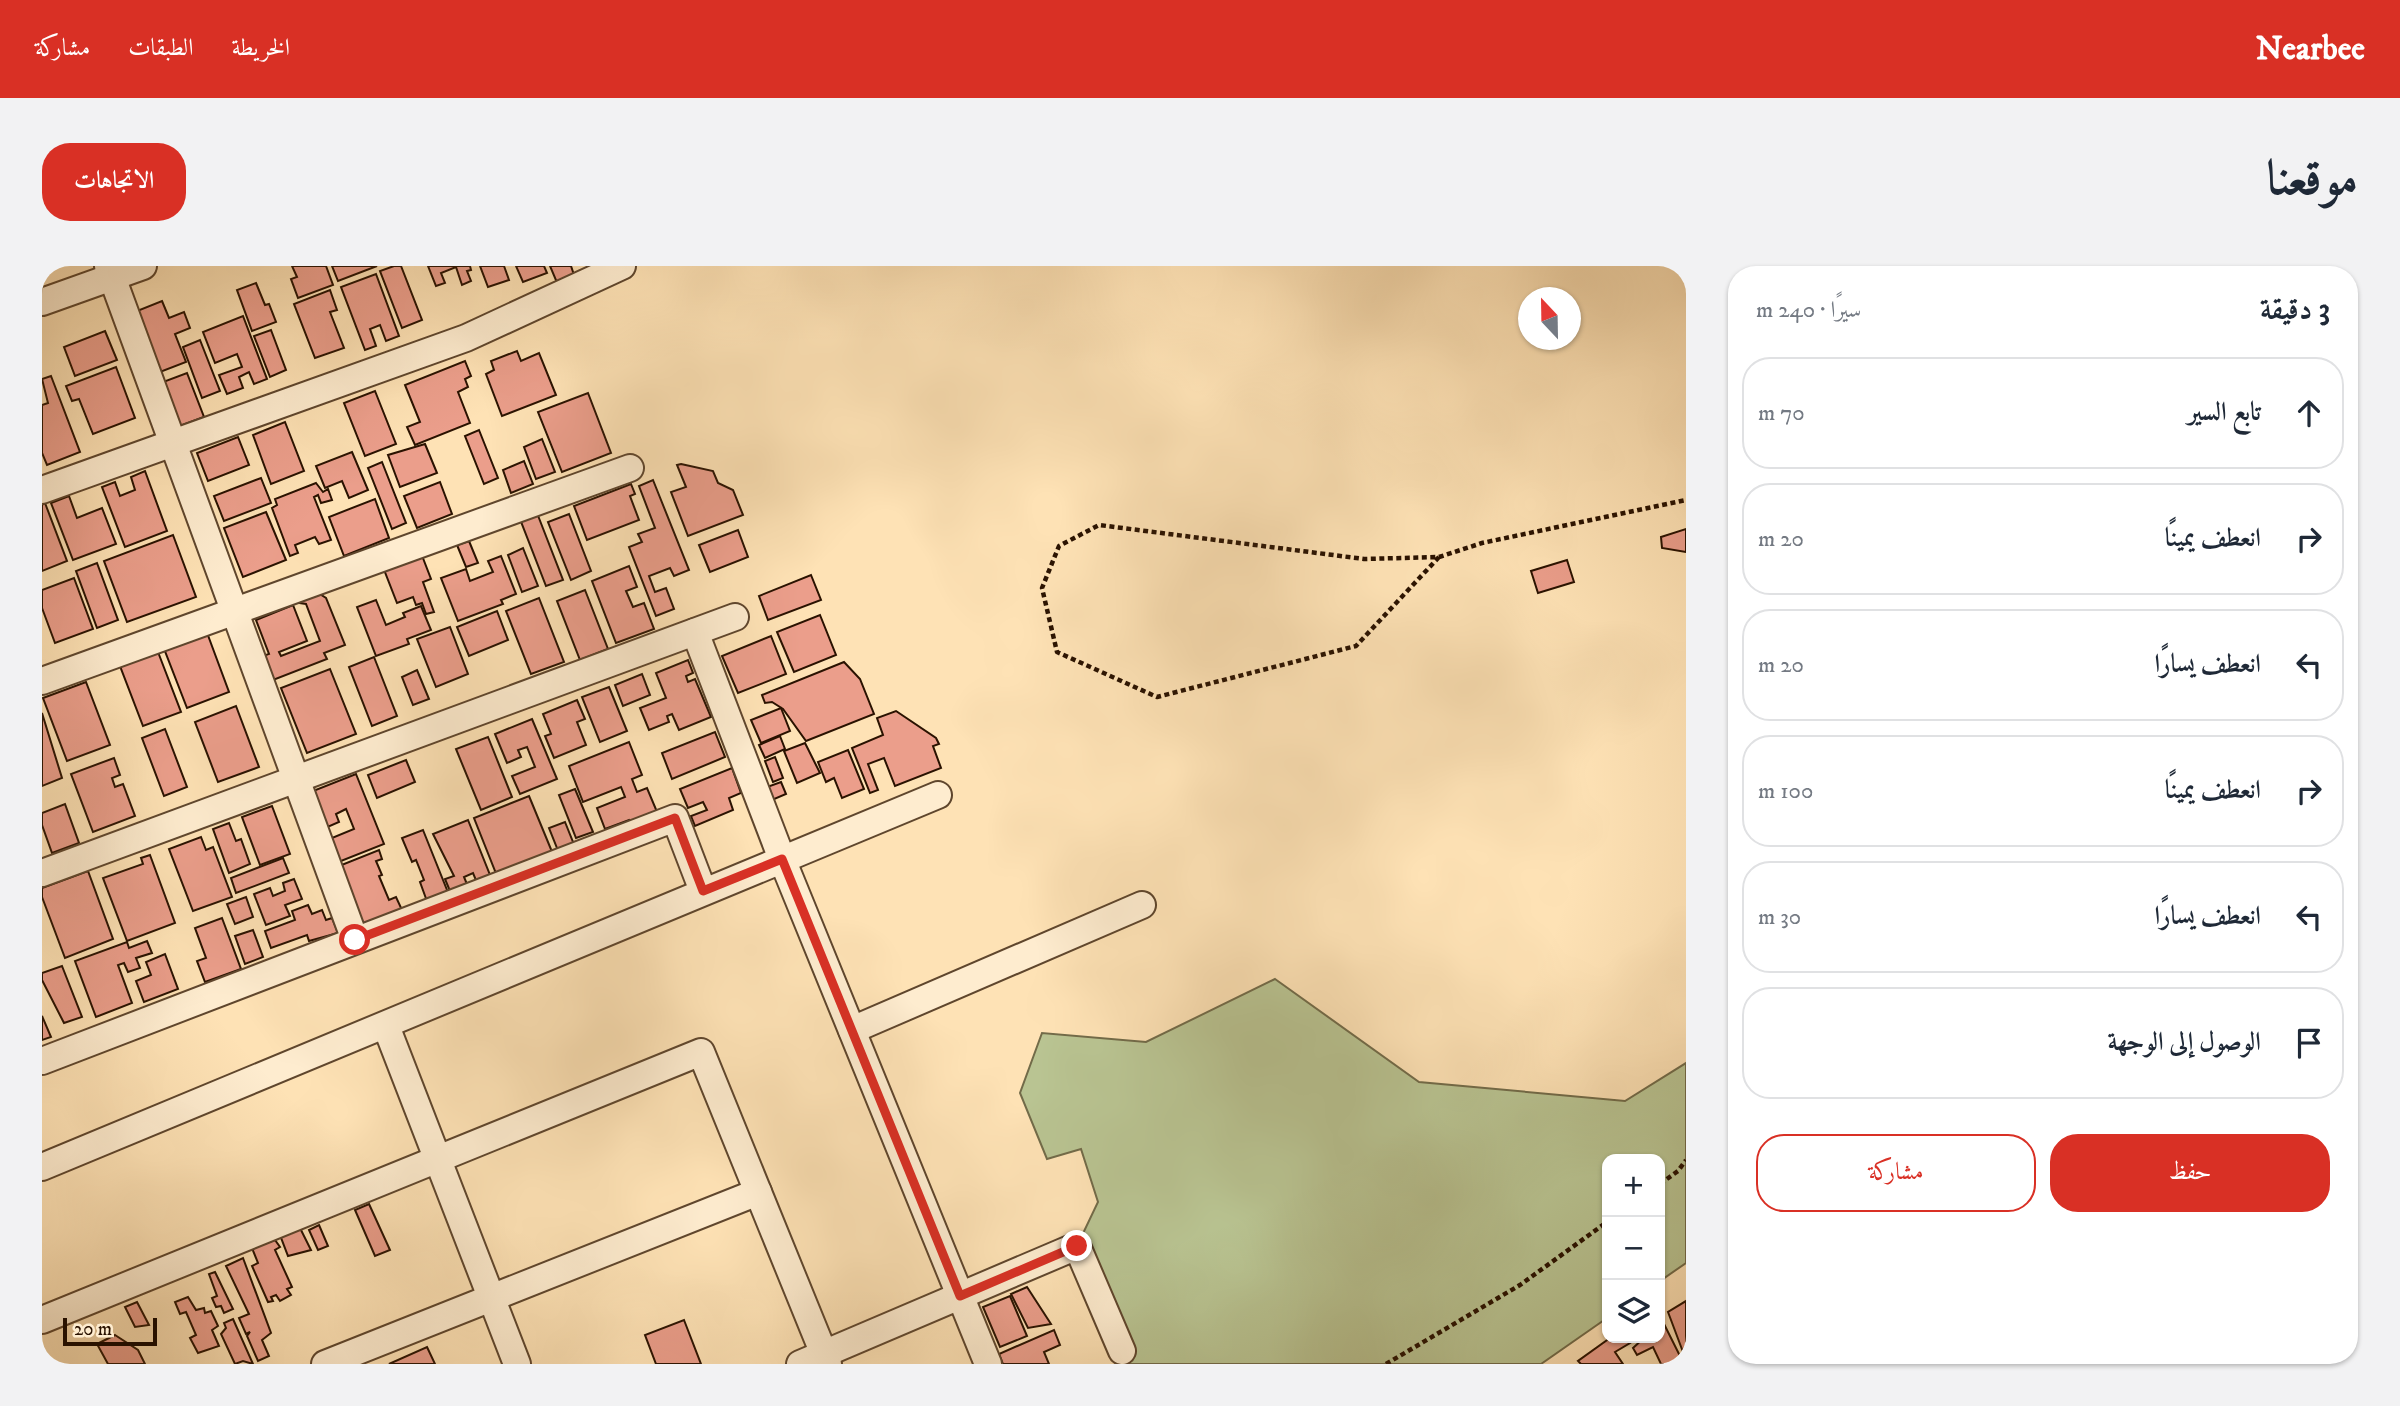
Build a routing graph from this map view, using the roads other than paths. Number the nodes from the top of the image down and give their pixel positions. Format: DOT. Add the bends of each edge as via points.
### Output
graph roads {
  1 [pos="143,266"];
  2 [pos="622,266"];
  3 [pos="110,272"];
  4 [pos="42,302"];
  5 [pos="173,442"];
  6 [pos="630,468"];
  7 [pos="42,490"];
  8 [pos="235,610"];
  9 [pos="735,617"];
  10 [pos="695,632"];
  11 [pos="42,681"];
  12 [pos="296,780"];
  13 [pos="938,795"];
  14 [pos="782,859"];
  15 [pos="42,873"];
  16 [pos="703,891"];
  17 [pos="1142,905"];
  18 [pos="355,940"];
  19 [pos="386,1026"];
  20 [pos="852,1030"];
  21 [pos="42,1061"];
  22 [pos="438,1159"];
  23 [pos="42,1167"];
  24 [pos="758,1192"];
  25 [pos="960,1296"];
  26 [pos="492,1298"];
  27 [pos="42,1320"];
  28 [pos="1122,1351"];
  29 [pos="826,1359"];
  30 [pos="325,1364"];
  31 [pos="517,1364"];
  32 [pos="800,1364"];
  33 [pos="988,1364"];
  1 -- 3 [label="street"];
  2 -- 5 [label="street" via="466,338"];
  3 -- 4 [label="street"];
  3 -- 5 [label="street"];
  5 -- 7 [label="street"];
  5 -- 8 [label="street"];
  6 -- 8 [label="street"];
  8 -- 11 [label="street"];
  8 -- 12 [label="street"];
  9 -- 10 [label="street"];
  10 -- 12 [label="street"];
  10 -- 14 [label="street"];
  12 -- 15 [label="street"];
  12 -- 18 [label="street"];
  13 -- 14 [label="street"];
  14 -- 16 [label="street"];
  14 -- 20 [label="street"];
  16 -- 18 [label="street" via="675,818"];
  16 -- 19 [label="street"];
  17 -- 20 [label="street"];
  18 -- 21 [label="street"];
  19 -- 22 [label="street"];
  19 -- 23 [label="street"];
  20 -- 25 [label="street"];
  22 -- 24 [label="street" via="701,1052"];
  22 -- 26 [label="street"];
  22 -- 27 [label="street"];
  24 -- 26 [label="street"];
  24 -- 29 [label="street"];
  25 -- 28 [label="street" via="1077,1246"];
  25 -- 29 [label="street"];
  25 -- 33 [label="street"];
  26 -- 30 [label="street"];
  26 -- 31 [label="street"];
  29 -- 32 [label="street"];
}
